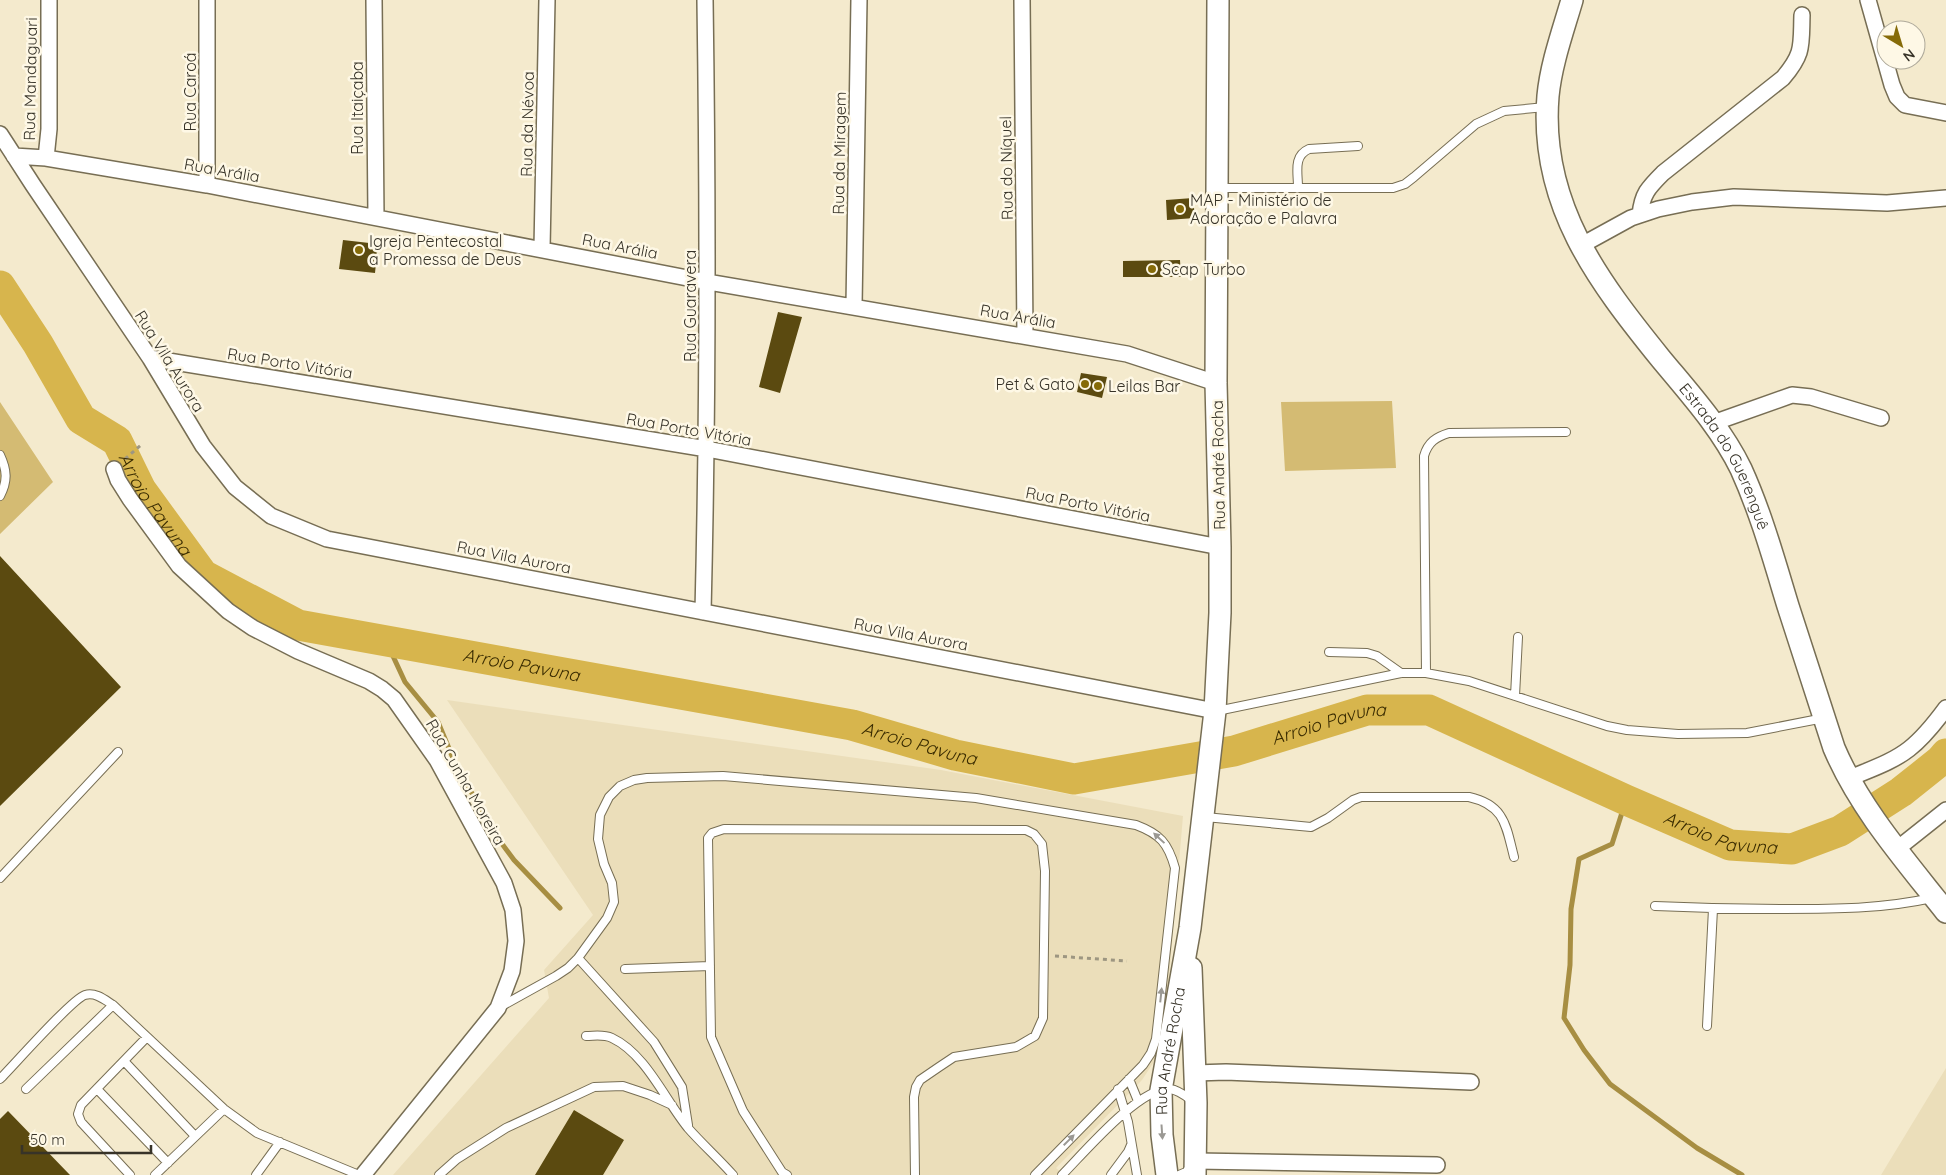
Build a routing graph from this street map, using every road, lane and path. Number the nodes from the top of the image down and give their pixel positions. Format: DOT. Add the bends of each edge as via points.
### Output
graph roads {
  1 [pos="49,0"];
  2 [pos="207,0"];
  3 [pos="374,0"];
  4 [pos="547,0"];
  5 [pos="705,0"];
  6 [pos="859,0"];
  7 [pos="1022,0"];
  8 [pos="1218,0"];
  9 [pos="1572,0"];
  10 [pos="1868,0"];
  11 [pos="1802,15"];
  12 [pos="1548,107"];
  13 [pos="1946,113"];
  14 [pos="0,134"];
  15 [pos="1358,146"];
  16 [pos="14,156"];
  17 [pos="46,158"];
  18 [pos="207,185"];
  19 [pos="1298,187"];
  20 [pos="1218,188"];
  21 [pos="1946,198"];
  22 [pos="1640,215"];
  23 [pos="376,216"];
  24 [pos="1580,246"];
  25 [pos="542,248"];
  26 [pos="708,282"];
  27 [pos="854,306"];
  28 [pos="1025,335"];
  29 [pos="150,358"];
  30 [pos="1216,383"];
  31 [pos="1881,418"];
  32 [pos="1713,423"];
  33 [pos="1566,432"];
  34 [pos="141,445"];
  35 [pos="707,449"];
  36 [pos="0,455"];
  37 [pos="114,469"];
  38 [pos="0,496"];
  39 [pos="1220,547"];
  40 [pos="703,612"];
  41 [pos="1518,636"];
  42 [pos="1329,652"];
  43 [pos="1401,673"];
  44 [pos="1426,673"];
  45 [pos="1514,696"];
  46 [pos="1946,708"];
  47 [pos="1214,715"];
  48 [pos="1824,718"];
  49 [pos="118,752"];
  50 [pos="1850,783"];
  51 [pos="1946,810"];
  52 [pos="1202,817"];
  53 [pos="1894,846"];
  54 [pos="1514,857"];
  55 [pos="0,878"];
  56 [pos="1940,904"];
  57 [pos="1655,906"];
  58 [pos="1713,909"];
  59 [pos="1190,928"];
  60 [pos="1045,956"];
  61 [pos="578,958"];
  62 [pos="1127,962"];
  63 [pos="710,966"];
  64 [pos="625,969"];
  65 [pos="113,1006"];
  66 [pos="498,1008"];
  67 [pos="1707,1026"];
  68 [pos="586,1036"];
  69 [pos="147,1037"];
  70 [pos="124,1060"];
  71 [pos="1195,1073"];
  72 [pos="0,1079"];
  73 [pos="1130,1079"];
  74 [pos="1471,1082"];
  75 [pos="26,1089"];
  76 [pos="97,1089"];
  77 [pos="1118,1089"];
  78 [pos="1161,1090"];
  79 [pos="1138,1102"];
  80 [pos="1196,1103"];
  81 [pos="672,1105"];
  82 [pos="224,1109"];
  83 [pos="1125,1113"];
  84 [pos="688,1127"];
  85 [pos="195,1136"];
  86 [pos="280,1142"];
  87 [pos="1131,1144"];
  88 [pos="168,1163"];
  89 [pos="1437,1165"];
  90 [pos="1196,1168"];
  91 [pos="914,1174"];
  92 [pos="130,1175"];
  93 [pos="155,1175"];
  94 [pos="256,1175"];
  95 [pos="361,1175"];
  96 [pos="439,1175"];
  97 [pos="733,1175"];
  98 [pos="786,1175"];
  99 [pos="1034,1175"];
  100 [pos="1062,1175"];
  101 [pos="1111,1175"];
  102 [pos="1137,1175"];
  103 [pos="1167,1175"];
  104 [pos="1179,1175"];
  1 -- 17 [label="street, Rua Mandaguari"];
  2 -- 18 [label="street, Rua Caroá"];
  3 -- 23 [label="street, Rua Itaiçaba"];
  4 -- 25 [label="street, Rua da Névoa"];
  5 -- 26 [label="street, Rua Guaravera"];
  6 -- 27 [label="street, Rua da Miragem"];
  7 -- 28 [label="street, Rua do Níquel"];
  8 -- 20 [label="main road, Rua André Rocha"];
  9 -- 12 [label="main road, Estrada do Guerenguê" via="1552,74"];
  10 -- 13 [label="street" via="1897,96 1904,105"];
  11 -- 22 [label="street" via="1799,56 1783,78 1663,173 1641,200"];
  12 -- 19 [label="lane" via="1504,111 1476,124 1405,184 1392,188"];
  12 -- 24 [label="main road, Estrada do Guerenguê" via="1550,152 1557,184"];
  14 -- 16 [label="street, Rua Vila Aurora"];
  15 -- 19 [label="lane" via="1302,152 1298,158"];
  16 -- 17 [label="street, Rua Arália"];
  16 -- 29 [label="street, Rua Vila Aurora"];
  17 -- 18 [label="street, Rua Arália"];
  18 -- 23 [label="street, Rua Arália"];
  19 -- 20 [label="lane"];
  20 -- 30 [label="main road, Rua André Rocha"];
  21 -- 22 [label="street" via="1887,203 1734,197 1692,202"];
  22 -- 24 [label="street"];
  23 -- 25 [label="street, Rua Arália"];
  24 -- 32 [label="main road, Estrada do Guerenguê" via="1633,324"];
  25 -- 26 [label="street, Rua Arália"];
  26 -- 27 [label="street, Rua Arália"];
  26 -- 35 [label="street, Rua Guaravera"];
  27 -- 28 [label="street, Rua Arália"];
  28 -- 30 [label="street, Rua Arália" via="1127,354"];
  29 -- 35 [label="street, Rua Porto Vitória"];
  29 -- 40 [label="street, Rua Vila Aurora" via="203,446 235,486 271,516 328,539"];
  30 -- 39 [label="main road, Rua André Rocha"];
  31 -- 32 [label="street" via="1792,394"];
  32 -- 48 [label="main road, Estrada do Guerenguê" via="1741,470 1752,498"];
  33 -- 44 [label="lane" via="1449,433 1438,436 1426,448"];
  34 -- 37 [label="path"];
  35 -- 39 [label="street, Rua Porto Vitória"];
  35 -- 40 [label="street, Rua Guaravera"];
  36 -- 38 [label="lane" via="6,467 6,480"];
  37 -- 66 [label="street, Rua Cunha Moreira" via="130,500 174,559 210,596 252,628 369,681 394,699 408,716 437,760 504,883 513,910 516,941 512,971"];
  39 -- 47 [label="main road, Rua André Rocha"];
  40 -- 47 [label="street, Rua Vila Aurora"];
  41 -- 45 [label="lane"];
  42 -- 43 [label="lane" via="1367,653"];
  43 -- 44 [label="lane"];
  43 -- 47 [label="lane"];
  44 -- 45 [label="lane" via="1469,680"];
  45 -- 48 [label="lane" via="1607,726 1653,733 1746,733"];
  46 -- 50 [label="street" via="1907,751"];
  47 -- 52 [label="main road, Rua André Rocha"];
  48 -- 50 [label="main road, Estrada do Guerenguê"];
  49 -- 55 [label="lane"];
  50 -- 53 [label="main road, Estrada do Guerenguê"];
  51 -- 53 [label="street"];
  52 -- 54 [label="lane" via="1311,827 1361,797 1469,797 1483,800 1498,812 1505,824"];
  52 -- 59 [label="main road, Rua André Rocha"];
  53 -- 56 [label="main road, Estrada do Guerenguê"];
  56 -- 58 [label="lane" via="1854,909"];
  57 -- 58 [label="lane"];
  58 -- 67 [label="lane"];
  59 -- 71 [label="main road, Rua André Rocha"];
  59 -- 78 [label="main road, Rua André Rocha"];
  60 -- 62 [label="path"];
  60 -- 63 [label="lane" via="1042,844 1026,830 724,829 708,838"];
  60 -- 91 [label="lane" via="1043,1018 1035,1036 1016,1047 954,1057 920,1080 914,1097"];
  61 -- 66 [label="lane" via="556,976"];
  73 -- 61 [label="lane, one-way" via="1152,1053 1156,1039 1175,868 1170,851 1162,841 1152,831 1136,825 966,797 724,776 634,780 620,786 608,797 600,815 598,839 612,883 614,902"];
  61 -- 84 [label="lane" via="654,1042 682,1087"];
  63 -- 64 [label="lane"];
  63 -- 98 [label="lane" via="711,1038 743,1111"];
  65 -- 69 [label="lane"];
  65 -- 72 [label="lane" via="100,997 85,995 70,1006"];
  65 -- 75 [label="lane"];
  66 -- 95 [label="street, Rua Cunha Moreira"];
  68 -- 81 [label="lane" via="613,1038 634,1054"];
  69 -- 70 [label="lane"];
  69 -- 82 [label="lane"];
  70 -- 76 [label="lane"];
  70 -- 85 [label="lane"];
  71 -- 74 [label="street"];
  71 -- 80 [label="main road, Rua André Rocha"];
  73 -- 77 [label="lane"];
  73 -- 79 [label="lane"];
  76 -- 88 [label="lane"];
  76 -- 92 [label="lane" via="81,1105 78,1114 81,1122"];
  77 -- 83 [label="lane"];
  99 -- 77 [label="lane, one-way"];
  78 -- 79 [label="lane"];
  78 -- 80 [label="lane" via="1177,1091"];
  78 -- 103 [label="main road, Rua André Rocha, one-way"];
  79 -- 83 [label="lane"];
  80 -- 90 [label="main road, Rua André Rocha"];
  81 -- 84 [label="lane"];
  81 -- 96 [label="lane" via="623,1086 594,1087 506,1128 457,1158"];
  82 -- 85 [label="lane"];
  82 -- 86 [label="lane" via="257,1133"];
  83 -- 87 [label="lane"];
  83 -- 100 [label="lane"];
  84 -- 97 [label="lane"];
  85 -- 88 [label="lane"];
  86 -- 94 [label="lane"];
  86 -- 95 [label="lane"];
  87 -- 101 [label="lane"];
  87 -- 102 [label="lane"];
  88 -- 93 [label="lane"];
  89 -- 90 [label="street"];
  90 -- 104 [label="lane"];
}
